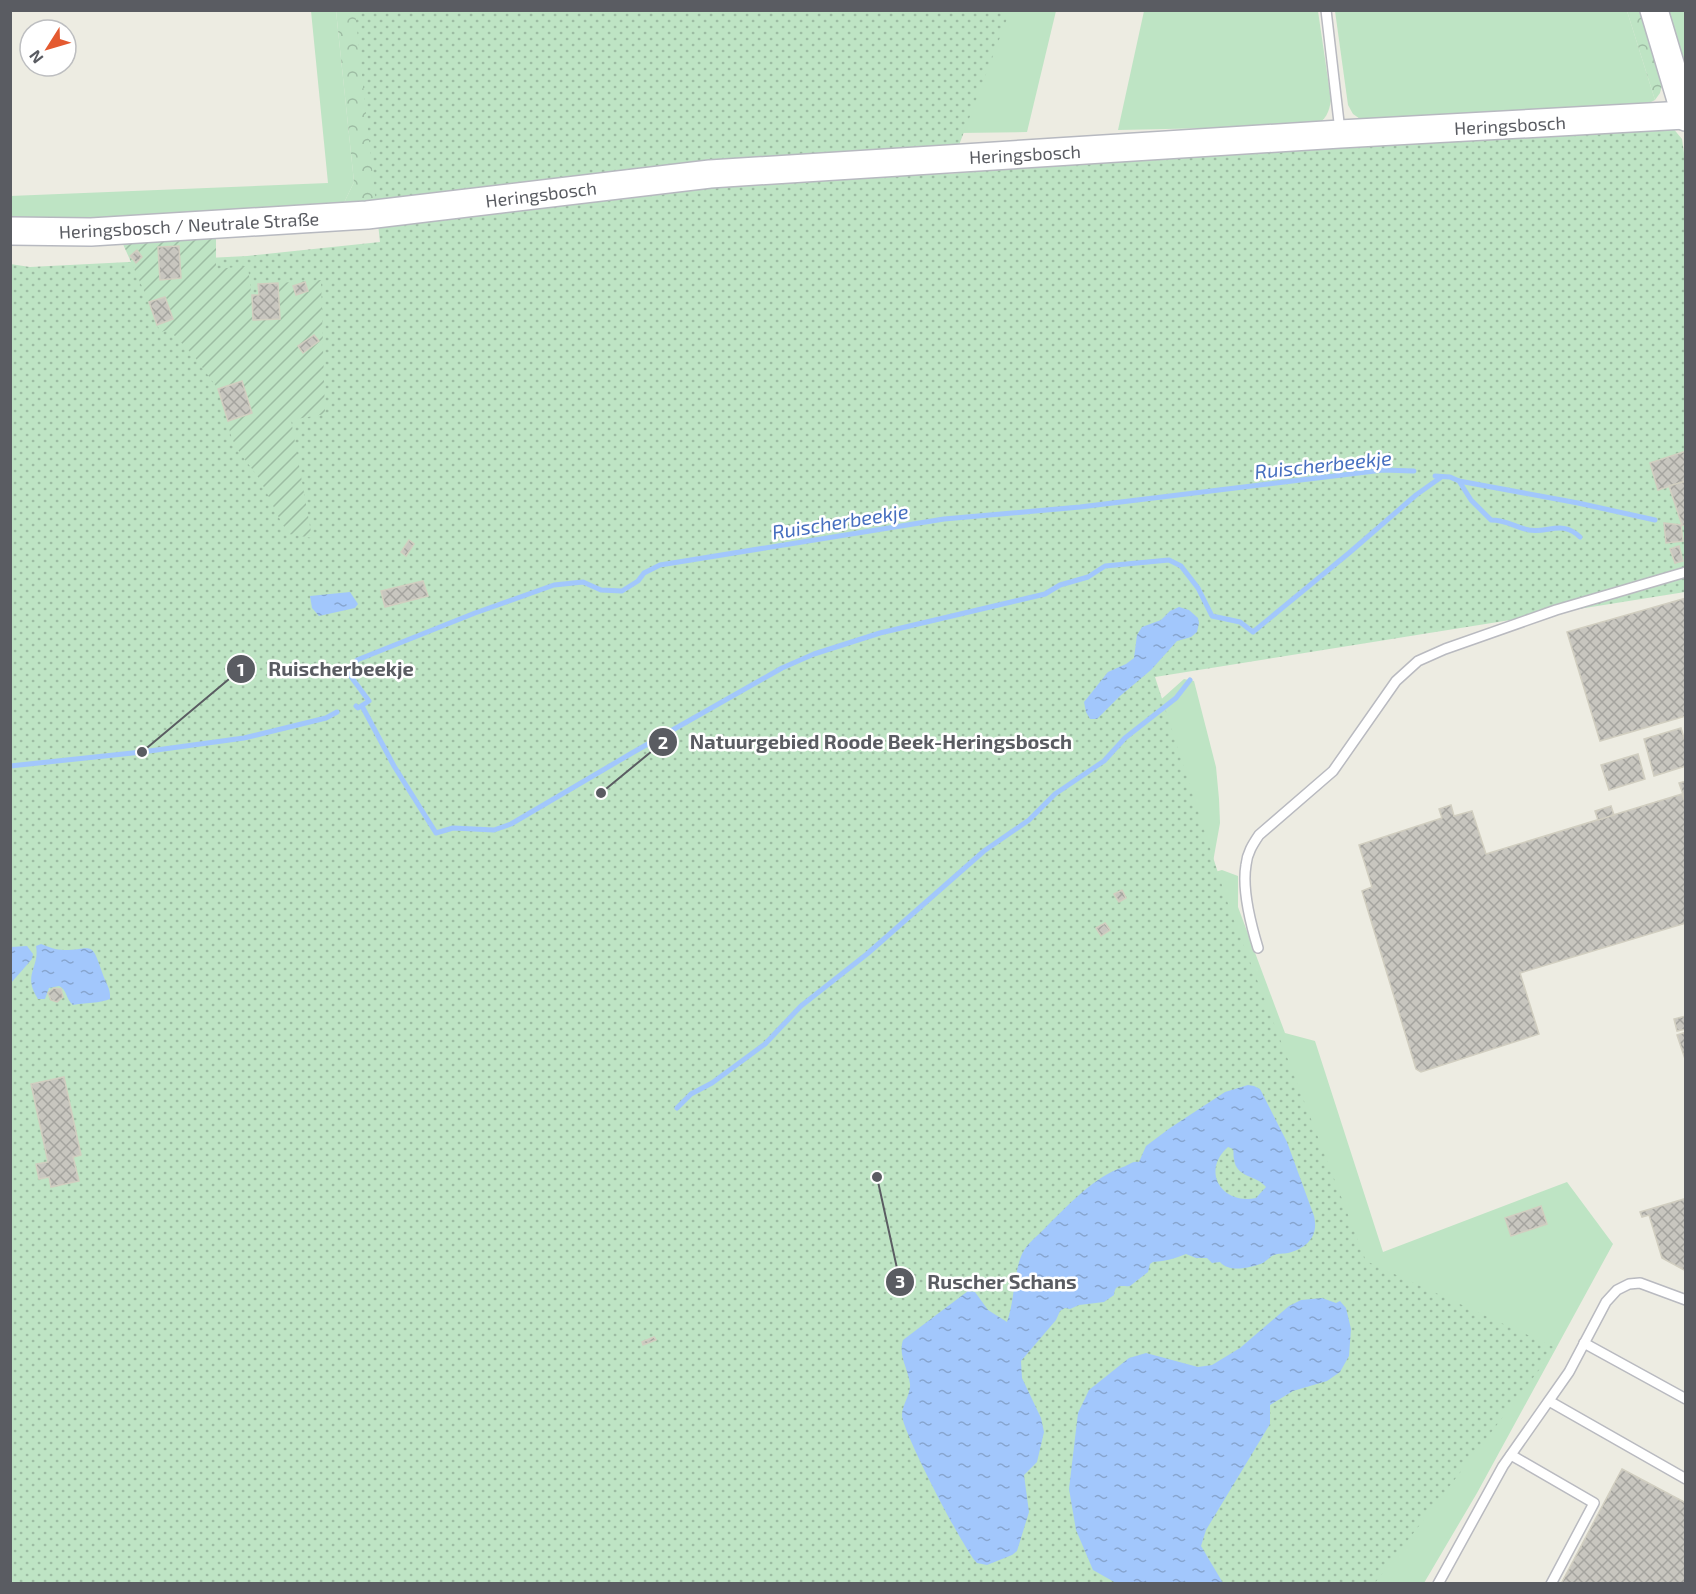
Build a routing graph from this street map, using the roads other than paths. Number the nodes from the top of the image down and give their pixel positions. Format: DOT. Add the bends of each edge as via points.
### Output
graph roads {
  1 [pos="1326,10"];
  2 [pos="1654,10"];
  3 [pos="1685,116"];
  4 [pos="1340,134"];
  5 [pos="367,215"];
  6 [pos="10,231"];
  7 [pos="1686,572"];
  8 [pos="1258,948"];
  9 [pos="1686,1300"];
  10 [pos="1584,1343"];
  11 [pos="1686,1399"];
  12 [pos="1549,1401"];
  13 [pos="1511,1455"];
  14 [pos="1686,1479"];
  15 [pos="1438,1584"];
  16 [pos="1551,1584"];
  1 -- 4 [label="lane"];
  2 -- 3 [label="street"];
  3 -- 4 [label="street, Heringsbosch"];
  4 -- 5 [label="street, Heringsbosch" via="710,174"];
  5 -- 6 [label="street, Heringsbosch / Neutrale Straße" via="91,232"];
  7 -- 8 [label="lane" via="1556,610 1418,661 1396,681 1333,771 1259,835 1250,848 1245,866 1249,917"];
  9 -- 10 [label="lane" via="1640,1283 1629,1284 1606,1302"];
  10 -- 11 [label="lane"];
  10 -- 12 [label="lane"];
  12 -- 13 [label="lane"];
  12 -- 14 [label="lane"];
  13 -- 15 [label="lane"];
  13 -- 16 [label="lane" via="1594,1503"];
}
